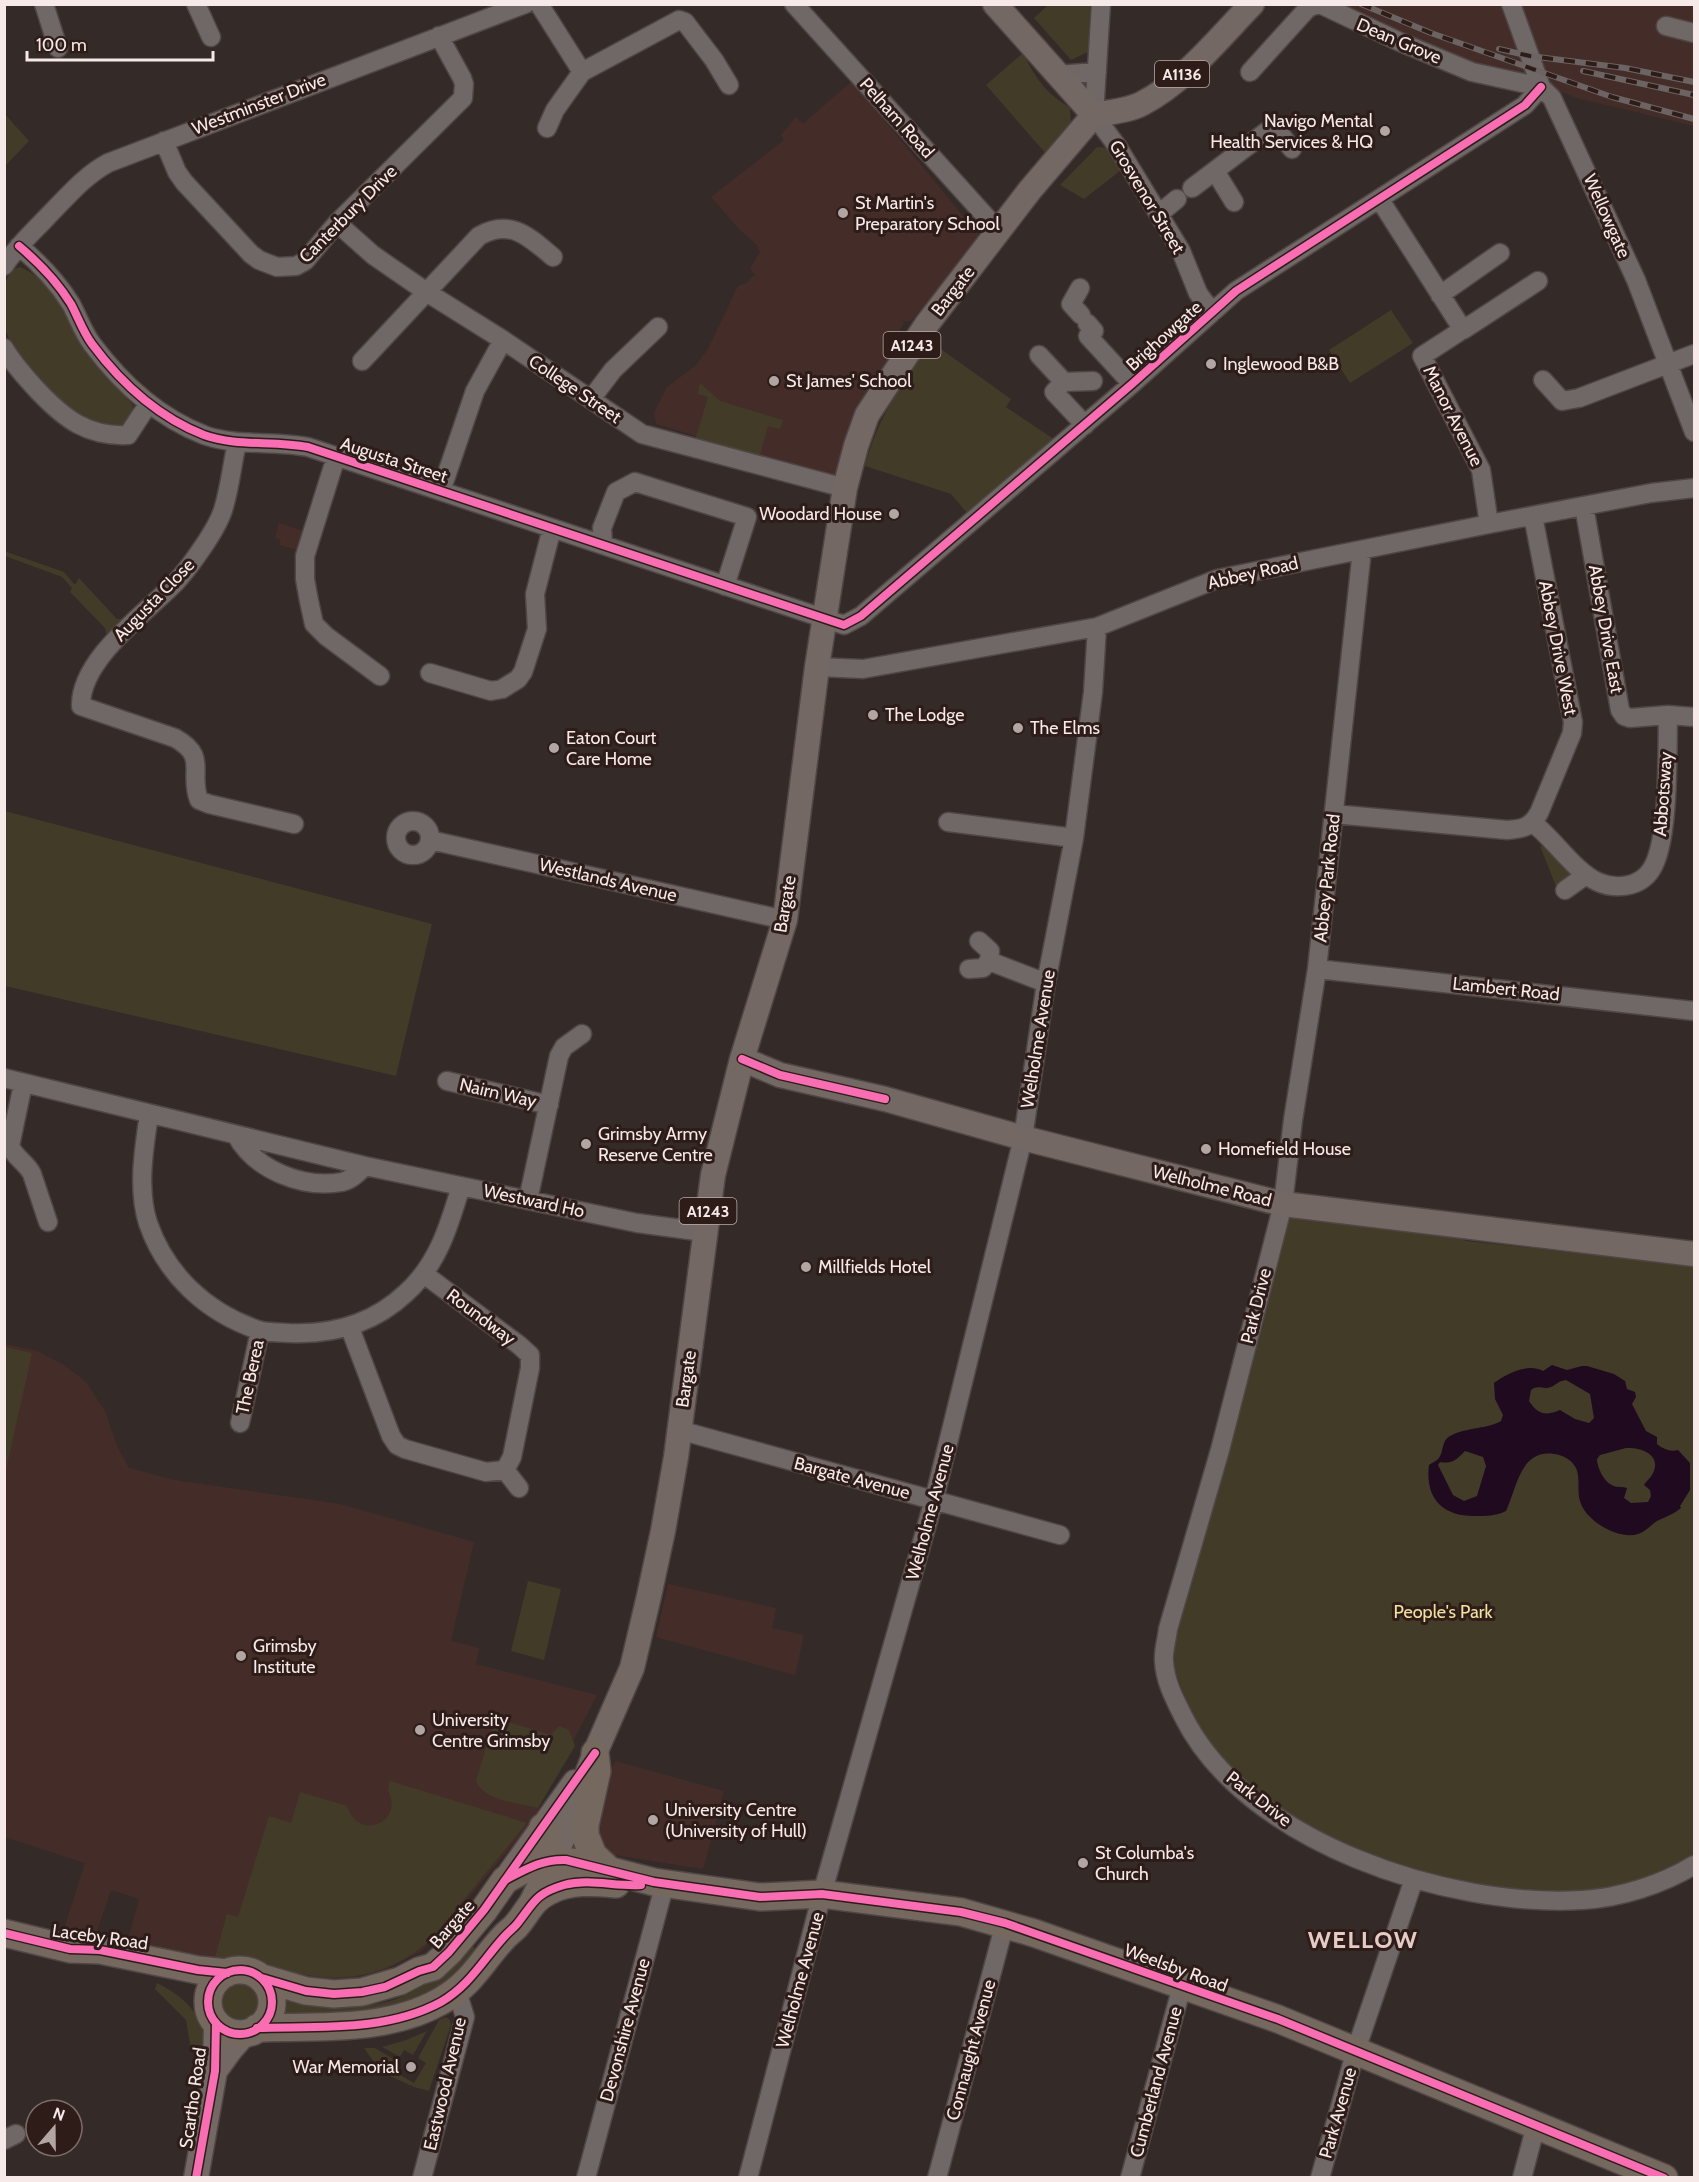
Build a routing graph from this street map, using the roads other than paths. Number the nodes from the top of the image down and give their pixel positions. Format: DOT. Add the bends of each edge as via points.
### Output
graph roads {
  1 [pos="44,4"];
  2 [pos="196,4"];
  3 [pos="525,4"];
  4 [pos="538,4"];
  5 [pos="794,4"];
  6 [pos="995,4"];
  7 [pos="1101,4"];
  8 [pos="1252,4"];
  9 [pos="1511,4"];
  10 [pos="1666,26"];
  11 [pos="1695,33"];
  12 [pos="439,36"];
  13 [pos="211,37"];
  14 [pos="58,48"];
  15 [pos="582,72"];
  16 [pos="1097,72"];
  17 [pos="1250,72"];
  18 [pos="1056,75"];
  19 [pos="729,85"];
  20 [pos="1541,87"];
  21 [pos="1094,115"];
  22 [pos="546,128"];
  23 [pos="164,141"];
  24 [pos="1292,149"];
  25 [pos="1215,171"];
  26 [pos="1380,200"];
  27 [pos="1234,202"];
  28 [pos="1159,214"];
  29 [pos="337,223"];
  30 [pos="999,231"];
  31 [pos="19,246"];
  32 [pos="1500,253"];
  33 [pos="553,257"];
  34 [pos="4,266"];
  35 [pos="1538,282"];
  36 [pos="1080,288"];
  37 [pos="428,293"];
  38 [pos="1440,295"];
  39 [pos="1215,310"];
  40 [pos="658,327"];
  41 [pos="1459,332"];
  42 [pos="503,340"];
  43 [pos="4,348"];
  44 [pos="1695,354"];
  45 [pos="1039,355"];
  46 [pos="362,361"];
  47 [pos="1669,363"];
  48 [pos="1543,380"];
  49 [pos="1093,381"];
  50 [pos="1064,382"];
  51 [pos="1132,384"];
  52 [pos="591,399"];
  53 [pos="149,403"];
  54 [pos="1085,424"];
  55 [pos="1695,432"];
  56 [pos="237,442"];
  57 [pos="336,457"];
  58 [pos="845,488"];
  59 [pos="1695,488"];
  60 [pos="441,491"];
  61 [pos="1584,506"];
  62 [pos="1533,516"];
  63 [pos="1489,524"];
  64 [pos="552,528"];
  65 [pos="603,545"];
  66 [pos="1362,550"];
  67 [pos="725,586"];
  68 [pos="825,620"];
  69 [pos="1097,627"];
  70 [pos="817,667"];
  71 [pos="430,672"];
  72 [pos="380,676"];
  73 [pos="1668,715"];
  74 [pos="1695,717"];
  75 [pos="1334,814"];
  76 [pos="948,822"];
  77 [pos="1533,823"];
  78 [pos="294,824"];
  79 [pos="1074,838"];
  80 [pos="430,840"];
  81 [pos="1586,875"];
  82 [pos="1565,890"];
  83 [pos="785,920"];
  84 [pos="979,941"];
  85 [pos="989,961"];
  86 [pos="969,969"];
  87 [pos="1317,969"];
  88 [pos="1047,983"];
  89 [pos="1695,1011"];
  90 [pos="582,1034"];
  91 [pos="742,1059"];
  92 [pos="4,1078"];
  93 [pos="447,1081"];
  94 [pos="23,1084"];
  95 [pos="549,1105"];
  96 [pos="148,1114"];
  97 [pos="236,1135"];
  98 [pos="1023,1138"];
  99 [pos="365,1166"];
  100 [pos="461,1186"];
  101 [pos="528,1200"];
  102 [pos="1283,1204"];
  103 [pos="48,1222"];
  104 [pos="704,1232"];
  105 [pos="1695,1254"];
  106 [pos="424,1274"];
  107 [pos="350,1328"];
  108 [pos="260,1331"];
  109 [pos="240,1423"];
  110 [pos="679,1430"];
  111 [pos="505,1470"];
  112 [pos="519,1488"];
  113 [pos="934,1500"];
  114 [pos="1060,1535"];
  115 [pos="595,1753"];
  116 [pos="543,1827"];
  117 [pos="551,1860"];
  118 [pos="1695,1865"];
  119 [pos="609,1870"];
  120 [pos="1414,1879"];
  121 [pos="505,1880"];
  122 [pos="582,1882"];
  123 [pos="660,1883"];
  124 [pos="822,1894"];
  125 [pos="531,1903"];
  126 [pos="1005,1923"];
  127 [pos="467,1931"];
  128 [pos="4,1933"];
  129 [pos="78,1950"];
  130 [pos="494,1950"];
  131 [pos="226,1972"];
  132 [pos="262,1978"];
  133 [pos="1182,1986"];
  134 [pos="457,1990"];
  135 [pos="212,2012"];
  136 [pos="251,2031"];
  137 [pos="1356,2050"];
  138 [pos="215,2072"];
  139 [pos="1536,2125"];
  140 [pos="196,2178"];
  141 [pos="422,2178"];
  142 [pos="586,2178"];
  143 [pos="748,2178"];
  144 [pos="937,2178"];
  145 [pos="1130,2178"];
  146 [pos="1320,2178"];
  147 [pos="1522,2178"];
  148 [pos="1664,2178"];
  1 -- 14 [label="street"];
  2 -- 13 [label="street"];
  3 -- 12 [label="street, Westminster Drive"];
  4 -- 15 [label="street"];
  5 -- 30 [label="street, Pelham Road"];
  6 -- 18 [label="main road"];
  7 -- 16 [label="street"];
  8 -- 21 [label="main road, A1136" via="1166,88 1142,104"];
  9 -- 20 [label="street, Wellowgate"];
  10 -- 11 [label="street"];
  12 -- 23 [label="street, Westminster Drive"];
  12 -- 29 [label="street, Canterbury Drive" via="462,78 463,98"];
  15 -- 19 [label="street" via="679,20 685,22"];
  15 -- 22 [label="street"];
  16 -- 18 [label="street"];
  16 -- 21 [label="street"];
  17 -- 20 [label="street, Dean Grove" via="1308,8 1322,5 1472,72"];
  18 -- 21 [label="main road"];
  20 -- 26 [label="street, Brighowgate" via="1526,105"];
  20 -- 47 [label="street, Wellowgate" via="1552,98 1607,214"];
  21 -- 28 [label="street, Grosvenor Street"];
  21 -- 30 [label="main road, Bargate / A1243"];
  23 -- 29 [label="street, Canterbury Drive" via="184,182 251,254 267,265 286,268 305,261"];
  23 -- 31 [label="street, Westminster Drive" via="95,170"];
  24 -- 25 [label="street" via="1274,126"];
  25 -- 27 [label="street"];
  25 -- 28 [label="street"];
  26 -- 38 [label="street"];
  26 -- 39 [label="street, Brighowgate" via="1236,291"];
  28 -- 39 [label="street, Grosvenor Street" via="1181,251 1198,293"];
  29 -- 37 [label="street, College Street" via="373,255"];
  30 -- 58 [label="main road, Bargate / A1243" via="927,324 867,415"];
  31 -- 34 [label="street"];
  31 -- 53 [label="street, Augusta Street" via="62,291 91,343 116,374"];
  32 -- 38 [label="street"];
  33 -- 37 [label="street" via="518,231 491,229 479,236"];
  35 -- 38 [label="street" via="1463,330"];
  36 -- 51 [label="street" via="1071,304 1094,331 1088,336"];
  37 -- 42 [label="street, College Street"];
  37 -- 46 [label="street"];
  39 -- 51 [label="street, Brighowgate"];
  40 -- 52 [label="street" via="613,370"];
  41 -- 63 [label="street, Manor Avenue" via="1422,356 1481,470"];
  42 -- 52 [label="street, College Street"];
  42 -- 60 [label="street" via="475,390"];
  43 -- 53 [label="street" via="20,373 50,404 84,428 128,435"];
  44 -- 47 [label="street"];
  45 -- 50 [label="street"];
  47 -- 48 [label="street" via="1580,398 1562,401"];
  47 -- 55 [label="street, Wellowgate"];
  49 -- 50 [label="street"];
  50 -- 54 [label="street" via="1054,392"];
  51 -- 54 [label="street, Brighowgate"];
  52 -- 58 [label="street, College Street" via="642,434"];
  53 -- 56 [label="street, Augusta Street" via="176,422 205,435"];
  54 -- 68 [label="street, Brighowgate" via="861,615 844,625"];
  56 -- 57 [label="street, Augusta Street" via="290,444"];
  56 -- 78 [label="street, Augusta Close" via="223,510 200,552 176,582 98,660 81,696 81,706 184,743 195,758 195,790 199,800"];
  57 -- 60 [label="street, Augusta Street"];
  57 -- 72 [label="street" via="306,556 309,602 314,624"];
  58 -- 68 [label="main road, Bargate / A1243"];
  59 -- 61 [label="street, Abbey Road"];
  60 -- 64 [label="street, Augusta Street"];
  61 -- 62 [label="street, Abbey Road"];
  61 -- 73 [label="street, Abbey Drive East" via="1620,710 1630,718"];
  62 -- 63 [label="street, Abbey Road"];
  62 -- 77 [label="street, Abbey Drive West" via="1573,722 1572,733"];
  63 -- 66 [label="street, Abbey Road"];
  64 -- 65 [label="street, Augusta Street"];
  64 -- 71 [label="street" via="535,594 537,629 518,679 491,692"];
  65 -- 67 [label="street, Augusta Street"];
  65 -- 67 [label="street" via="602,528 616,492 635,482 747,517"];
  66 -- 69 [label="street, Abbey Road" via="1217,579"];
  66 -- 75 [label="street, Abbey Park Road"];
  67 -- 68 [label="street, Augusta Street"];
  68 -- 70 [label="main road, Bargate / A1243"];
  69 -- 70 [label="street, Abbey Road" via="863,669"];
  69 -- 79 [label="street, Welholme Avenue" via="1093,692"];
  70 -- 83 [label="main road, Bargate / A1243"];
  73 -- 74 [label="street, Abbey Drive East"];
  73 -- 81 [label="street, Abbotsway" via="1664,818 1655,863 1639,882 1623,886 1600,883"];
  75 -- 77 [label="street" via="1507,830 1519,830"];
  75 -- 87 [label="street, Abbey Park Road"];
  76 -- 79 [label="street"];
  77 -- 81 [label="street, Abbotsway"];
  79 -- 88 [label="street, Welholme Avenue"];
  80 -- 83 [label="street, Westlands Avenue"];
  81 -- 82 [label="street"];
  83 -- 91 [label="main road, Bargate / A1243"];
  84 -- 85 [label="street" via="990,951"];
  85 -- 86 [label="street" via="983,968"];
  85 -- 88 [label="street"];
  87 -- 89 [label="street, Lambert Road"];
  87 -- 102 [label="street, Abbey Park Road"];
  88 -- 98 [label="street, Welholme Avenue"];
  90 -- 95 [label="street" via="564,1047 559,1056"];
  91 -- 98 [label="main road, Welholme Road" via="780,1075 885,1099"];
  91 -- 104 [label="main road, Bargate / A1243" via="713,1175"];
  92 -- 94 [label="street, Westward Ho"];
  93 -- 95 [label="street, Nairn Way"];
  94 -- 96 [label="street, Westward Ho"];
  94 -- 103 [label="street" via="10,1146 29,1167"];
  95 -- 101 [label="street"];
  96 -- 97 [label="street, Westward Ho"];
  96 -- 108 [label="street" via="142,1189 147,1221 160,1250 177,1277 200,1299"];
  97 -- 99 [label="street, Westward Ho"];
  97 -- 99 [label="street" via="255,1159 298,1179 343,1182"];
  98 -- 102 [label="main road, Welholme Road"];
  98 -- 113 [label="street, Welholme Avenue"];
  99 -- 100 [label="street, Westward Ho"];
  100 -- 101 [label="street, Westward Ho"];
  100 -- 106 [label="street" via="448,1231"];
  101 -- 104 [label="street, Westward Ho" via="637,1223"];
  102 -- 105 [label="main road, Welholme Road"];
  102 -- 120 [label="street, Park Drive" via="1220,1450 1168,1629 1164,1660 1169,1688 1193,1736 1228,1778 1276,1817 1330,1848"];
  104 -- 110 [label="main road, Bargate / A1243"];
  106 -- 107 [label="street" via="393,1305"];
  106 -- 111 [label="street, Roundway" via="530,1355 512,1457"];
  107 -- 108 [label="street" via="306,1334"];
  107 -- 111 [label="street" via="397,1445 486,1472"];
  108 -- 109 [label="street, The Berea"];
  110 -- 113 [label="street, Bargate Avenue"];
  110 -- 115 [label="main road, Bargate / A1243" via="663,1531 632,1668"];
  111 -- 112 [label="street"];
  113 -- 114 [label="street, Bargate Avenue"];
  113 -- 124 [label="street, Welholme Avenue"];
  115 -- 116 [label="main road, Bargate / A1243"];
  115 -- 117 [label="main road, Bargate / A1243"];
  115 -- 119 [label="highway" via="597,1771 585,1834 593,1855"];
  116 -- 117 [label="highway"];
  116 -- 121 [label="main road, Bargate / A1243"];
  117 -- 119 [label="highway, Weelsby Road"];
  117 -- 121 [label="highway, Weelsby Road"];
  117 -- 122 [label="highway" via="562,1874"];
  117 -- 125 [label="main road, Bargate / A1243"];
  118 -- 120 [label="street, Park Drive" via="1644,1887 1583,1900 1489,1895"];
  119 -- 123 [label="highway, Weelsby Road"];
  120 -- 137 [label="street, Park Avenue"];
  121 -- 127 [label="highway, Bargate"];
  122 -- 123 [label="highway, Weelsby Road" via="634,1886"];
  122 -- 125 [label="highway, Weelsby Road" via="548,1891"];
  123 -- 124 [label="highway, Weelsby Road" via="760,1897"];
  123 -- 142 [label="street, Devonshire Avenue"];
  124 -- 126 [label="highway, Weelsby Road" via="961,1912"];
  124 -- 143 [label="street, Welholme Avenue"];
  125 -- 130 [label="highway, Bargate"];
  126 -- 133 [label="highway, Weelsby Road"];
  126 -- 144 [label="street, Connaught Avenue"];
  127 -- 130 [label="highway"];
  127 -- 132 [label="highway, Bargate" via="433,1967 385,1987 334,1994 306,1991"];
  128 -- 129 [label="highway, Laceby Road"];
  129 -- 131 [label="highway, Laceby Road" via="100,1950"];
  129 -- 135 [label="highway, Laceby Road" via="181,1980"];
  130 -- 134 [label="highway, Bargate"];
  131 -- 132 [label="highway" via="248,1971"];
  131 -- 135 [label="highway" via="211,1987"];
  132 -- 136 [label="highway" via="269,1988 272,2005 266,2021"];
  133 -- 137 [label="highway, Weelsby Road"];
  133 -- 145 [label="street, Cumberland Avenue"];
  134 -- 136 [label="highway, Bargate" via="427,2009 384,2022"];
  134 -- 141 [label="street, Eastwood Avenue" via="465,2017"];
  135 -- 136 [label="highway" via="229,2032"];
  135 -- 138 [label="main road, Scartho Road"];
  136 -- 138 [label="main road, Scartho Road" via="231,2049"];
  137 -- 139 [label="highway, Weelsby Road"];
  137 -- 146 [label="street, Park Avenue"];
  138 -- 140 [label="main road, Scartho Road"];
  139 -- 147 [label="street"];
  139 -- 148 [label="highway, Weelsby Road"];
}
